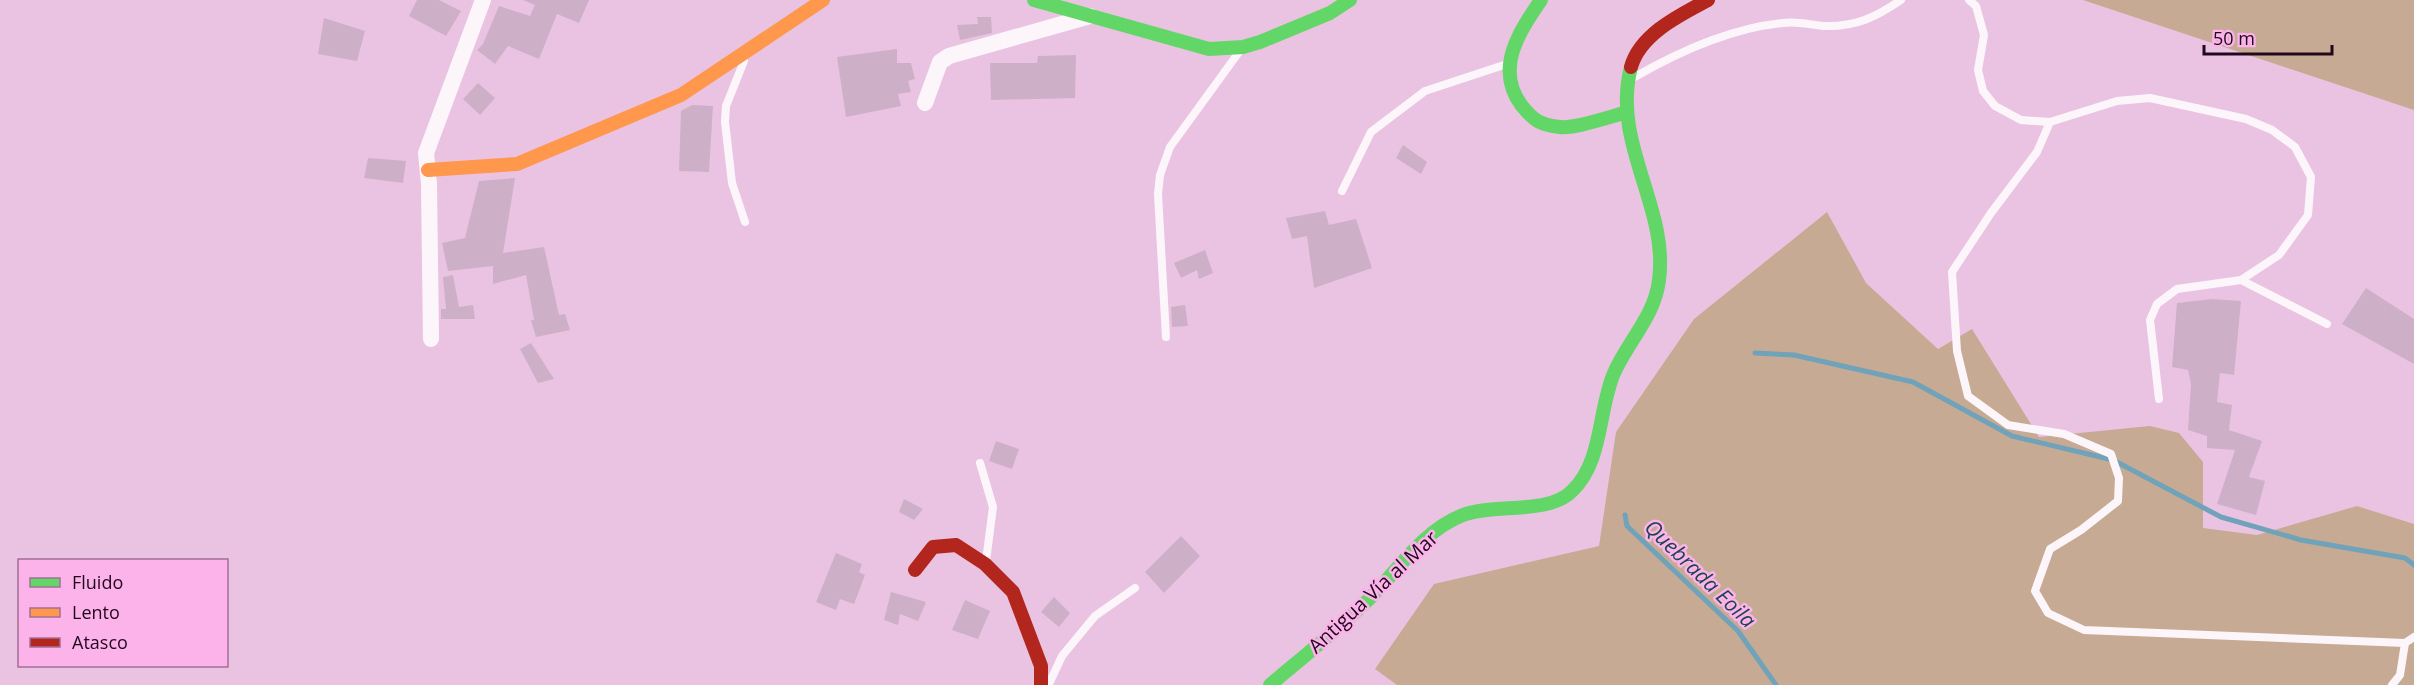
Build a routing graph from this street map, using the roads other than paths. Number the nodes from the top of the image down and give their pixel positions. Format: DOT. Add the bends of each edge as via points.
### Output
graph roads {
  1 [pos="483,0"];
  2 [pos="823,0"];
  3 [pos="1034,0"];
  4 [pos="1350,0"];
  5 [pos="1541,0"];
  6 [pos="1708,0"];
  7 [pos="1901,0"];
  8 [pos="1969,0"];
  9 [pos="1091,16"];
  10 [pos="1243,47"];
  11 [pos="748,52"];
  12 [pos="1507,64"];
  13 [pos="1625,83"];
  14 [pos="925,103"];
  15 [pos="1624,113"];
  16 [pos="2050,122"];
  17 [pos="428,170"];
  18 [pos="1342,191"];
  19 [pos="745,222"];
  20 [pos="2241,280"];
  21 [pos="2327,324"];
  22 [pos="1166,337"];
  23 [pos="431,339"];
  24 [pos="2159,399"];
  25 [pos="980,463"];
  26 [pos="986,564"];
  27 [pos="915,570"];
  28 [pos="1135,588"];
  29 [pos="2414,637"];
  30 [pos="2405,644"];
  31 [pos="1041,685"];
  32 [pos="1048,685"];
  33 [pos="1270,685"];
  34 [pos="2392,685"];
  1 -- 17 [label="street" via="426,153"];
  2 -- 11 [label="street"];
  3 -- 9 [label="street"];
  4 -- 10 [label="street" via="1330,14"];
  5 -- 12 [label="street" via="1519,32"];
  6 -- 13 [label="street, Antigua Vía al Mar" via="1665,24 1645,42"];
  7 -- 13 [label="lane" via="1876,17 1852,24 1785,22 1744,29 1666,59"];
  8 -- 16 [label="lane" via="1976,6 1984,35 1978,70 1983,91 1995,106 2021,120"];
  9 -- 10 [label="street" via="1209,49"];
  9 -- 14 [label="street" via="949,56 940,62"];
  10 -- 22 [label="lane" via="1170,147 1160,175"];
  11 -- 17 [label="street" via="681,95 517,164"];
  11 -- 19 [label="lane" via="726,106 732,183"];
  12 -- 15 [label="street" via="1514,95 1535,122 1563,128"];
  12 -- 18 [label="lane" via="1425,91 1371,132"];
  13 -- 15 [label="street, Antigua Vía al Mar"];
  15 -- 33 [label="street, Antigua Vía al Mar" via="1660,242 1660,280 1653,305 1613,374 1584,477 1570,493 1550,502 1492,508 1450,521 1427,539 1365,604"];
  16 -- 20 [label="lane" via="2117,101 2150,98 2246,119 2272,130 2295,147 2311,177 2308,215 2279,255"];
  16 -- 30 [label="lane" via="2037,152 1952,272 1957,351 1968,396 2008,424 2064,434 2111,454 2117,473 2118,501 2050,549 2035,591 2048,613 2084,630"];
  17 -- 23 [label="street"];
  20 -- 21 [label="lane"];
  20 -- 24 [label="lane" via="2177,289 2157,304 2150,320"];
  25 -- 26 [label="lane" via="993,507"];
  26 -- 27 [label="street" via="956,545 933,547"];
  26 -- 31 [label="street" via="1013,592 1041,666"];
  28 -- 32 [label="lane" via="1095,616 1062,656"];
  29 -- 30 [label="lane"];
  30 -- 34 [label="lane" via="2400,675"];
}
